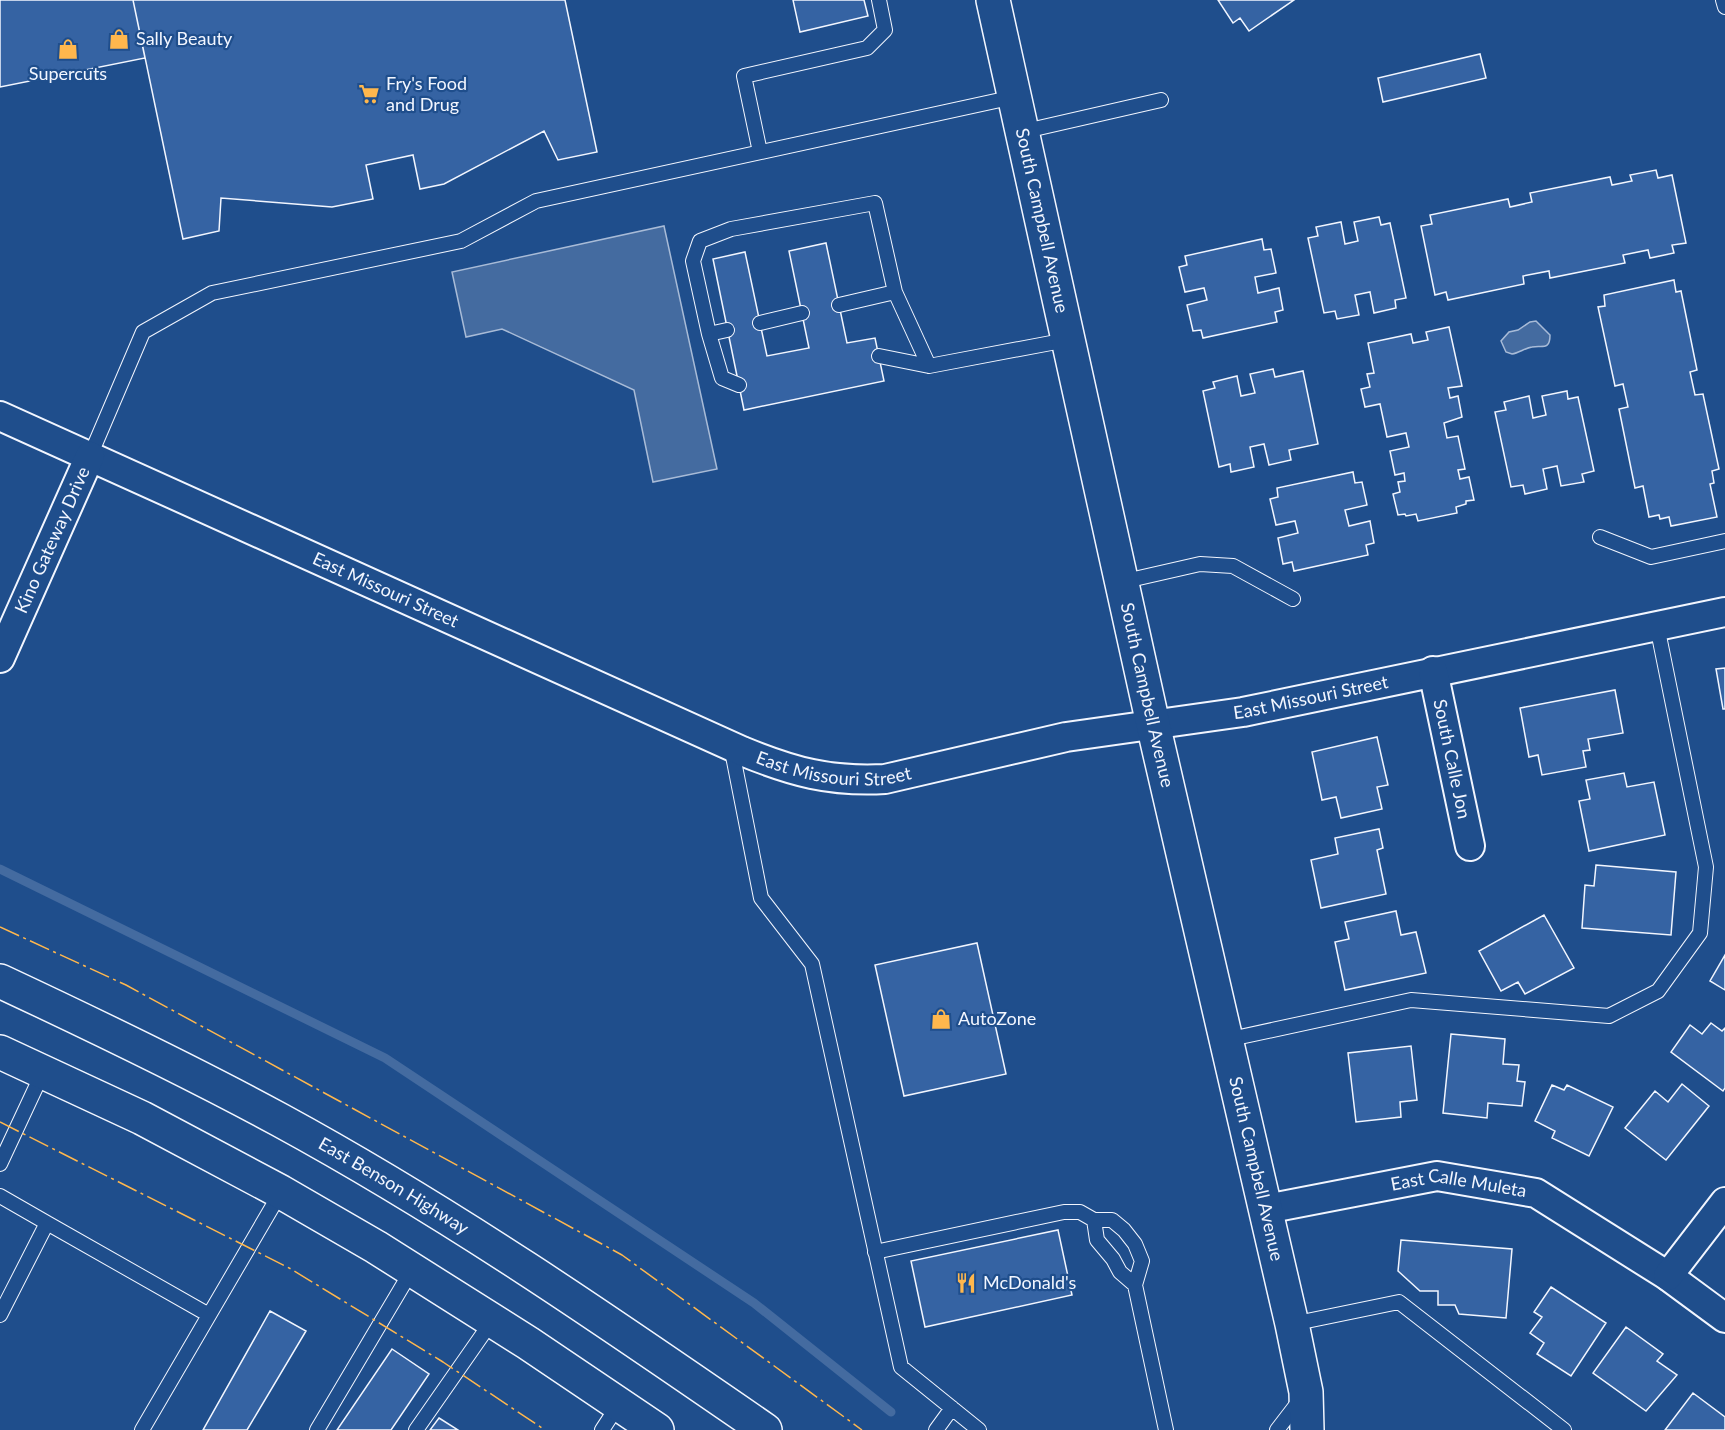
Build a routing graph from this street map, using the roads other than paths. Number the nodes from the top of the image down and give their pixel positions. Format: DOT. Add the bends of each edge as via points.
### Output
graph roads {
  1 [pos="879,0"];
  2 [pos="993,0"];
  3 [pos="1724,0"];
  4 [pos="1725,7"];
  5 [pos="1014,97"];
  6 [pos="1161,100"];
  7 [pos="1021,132"];
  8 [pos="760,152"];
  9 [pos="895,292"];
  10 [pos="839,305"];
  11 [pos="802,313"];
  12 [pos="760,323"];
  13 [pos="727,330"];
  14 [pos="709,334"];
  15 [pos="1067,340"];
  16 [pos="879,356"];
  17 [pos="929,366"];
  18 [pos="738,385"];
  19 [pos="0,416"];
  20 [pos="90,456"];
  21 [pos="1600,537"];
  22 [pos="1725,540"];
  23 [pos="1121,582"];
  24 [pos="1293,599"];
  25 [pos="1725,612"];
  26 [pos="1657,626"];
  27 [pos="0,658"];
  28 [pos="1433,671"];
  29 [pos="1153,724"];
  30 [pos="731,746"];
  31 [pos="1470,846"];
  32 [pos="0,981"];
  33 [pos="1226,1040"];
  34 [pos="0,1052"];
  35 [pos="43,1072"];
  36 [pos="0,1164"];
  37 [pos="281,1192"];
  38 [pos="0,1196"];
  39 [pos="1725,1202"];
  40 [pos="1266,1209"];
  41 [pos="1094,1220"];
  42 [pos="47,1223"];
  43 [pos="874,1252"];
  44 [pos="412,1269"];
  45 [pos="1668,1276"];
  46 [pos="1135,1285"];
  47 [pos="0,1315"];
  48 [pos="209,1315"];
  49 [pos="1725,1318"];
  50 [pos="492,1321"];
  51 [pos="1292,1324"];
  52 [pos="1306,1392"];
  53 [pos="952,1408"];
  54 [pos="610,1417"];
  55 [pos="142,1430"];
  56 [pos="317,1430"];
  57 [pos="416,1430"];
  58 [pos="657,1430"];
  59 [pos="765,1430"];
  60 [pos="936,1430"];
  61 [pos="979,1430"];
  62 [pos="1166,1430"];
  63 [pos="1277,1430"];
  64 [pos="1307,1430"];
  65 [pos="1327,1430"];
  66 [pos="1564,1430"];
  1 -- 8 [label="lane" via="885,30 867,48 744,76"];
  2 -- 5 [label="main road, South Campbell Avenue"];
  3 -- 4 [label="lane"];
  5 -- 7 [label="main road, South Campbell Avenue"];
  5 -- 8 [label="lane"];
  6 -- 7 [label="lane"];
  7 -- 15 [label="main road, South Campbell Avenue"];
  8 -- 20 [label="lane" via="536,201 461,241 212,293 143,332"];
  9 -- 10 [label="lane"];
  9 -- 14 [label="lane" via="875,203 731,229 700,241 693,261"];
  9 -- 17 [label="lane"];
  11 -- 12 [label="lane"];
  13 -- 14 [label="lane"];
  14 -- 18 [label="lane" via="723,378"];
  15 -- 17 [label="lane"];
  15 -- 23 [label="main road, South Campbell Avenue"];
  16 -- 17 [label="lane"];
  19 -- 20 [label="street, East Missouri Street"];
  20 -- 27 [label="street, Kino Gateway Drive"];
  20 -- 30 [label="street, East Missouri Street"];
  21 -- 22 [label="lane" via="1651,557"];
  23 -- 24 [label="lane" via="1200,564 1233,566"];
  23 -- 29 [label="main road, South Campbell Avenue"];
  25 -- 26 [label="street, East Missouri Street"];
  26 -- 28 [label="street, East Missouri Street"];
  26 -- 33 [label="lane" via="1706,867 1700,933 1658,991 1609,1016 1411,1000"];
  28 -- 29 [label="street, East Missouri Street" via="1244,712"];
  28 -- 31 [label="street, South Calle Jon"];
  29 -- 30 [label="street, East Missouri Street" via="1066,737 885,779 808,774"];
  29 -- 33 [label="main road, South Campbell Avenue"];
  30 -- 43 [label="lane" via="761,898 812,964"];
  32 -- 59 [label="main road, East Benson Highway" via="179,1066 414,1197 572,1297"];
  33 -- 40 [label="main road, South Campbell Avenue"];
  34 -- 35 [label="main road"];
  35 -- 36 [label="lane"];
  35 -- 37 [label="main road" via="142,1118"];
  37 -- 44 [label="main road"];
  37 -- 48 [label="lane"];
  38 -- 42 [label="lane"];
  39 -- 45 [label="street"];
  40 -- 45 [label="street, East Calle Muleta" via="1437,1176 1536,1193"];
  40 -- 51 [label="main road, South Campbell Avenue"];
  41 -- 43 [label="lane" via="1080,1212 1064,1212"];
  41 -- 46 [label="lane" via="1097,1240 1120,1272"];
  41 -- 46 [label="lane" via="1112,1220 1135,1244 1142,1261"];
  42 -- 47 [label="lane"];
  42 -- 48 [label="lane"];
  43 -- 53 [label="lane" via="901,1367"];
  44 -- 50 [label="main road"];
  44 -- 56 [label="lane"];
  45 -- 49 [label="street, East Calle Muleta"];
  46 -- 62 [label="lane"];
  48 -- 55 [label="lane"];
  50 -- 54 [label="main road"];
  50 -- 57 [label="lane"];
  51 -- 52 [label="main road, South Campbell Avenue"];
  51 -- 66 [label="lane" via="1399,1302"];
  52 -- 63 [label="lane"];
  52 -- 64 [label="main road, South Campbell Avenue"];
  52 -- 65 [label="main road, South Campbell Avenue"];
  53 -- 60 [label="lane"];
  53 -- 61 [label="lane"];
  54 -- 58 [label="main road"];
}
